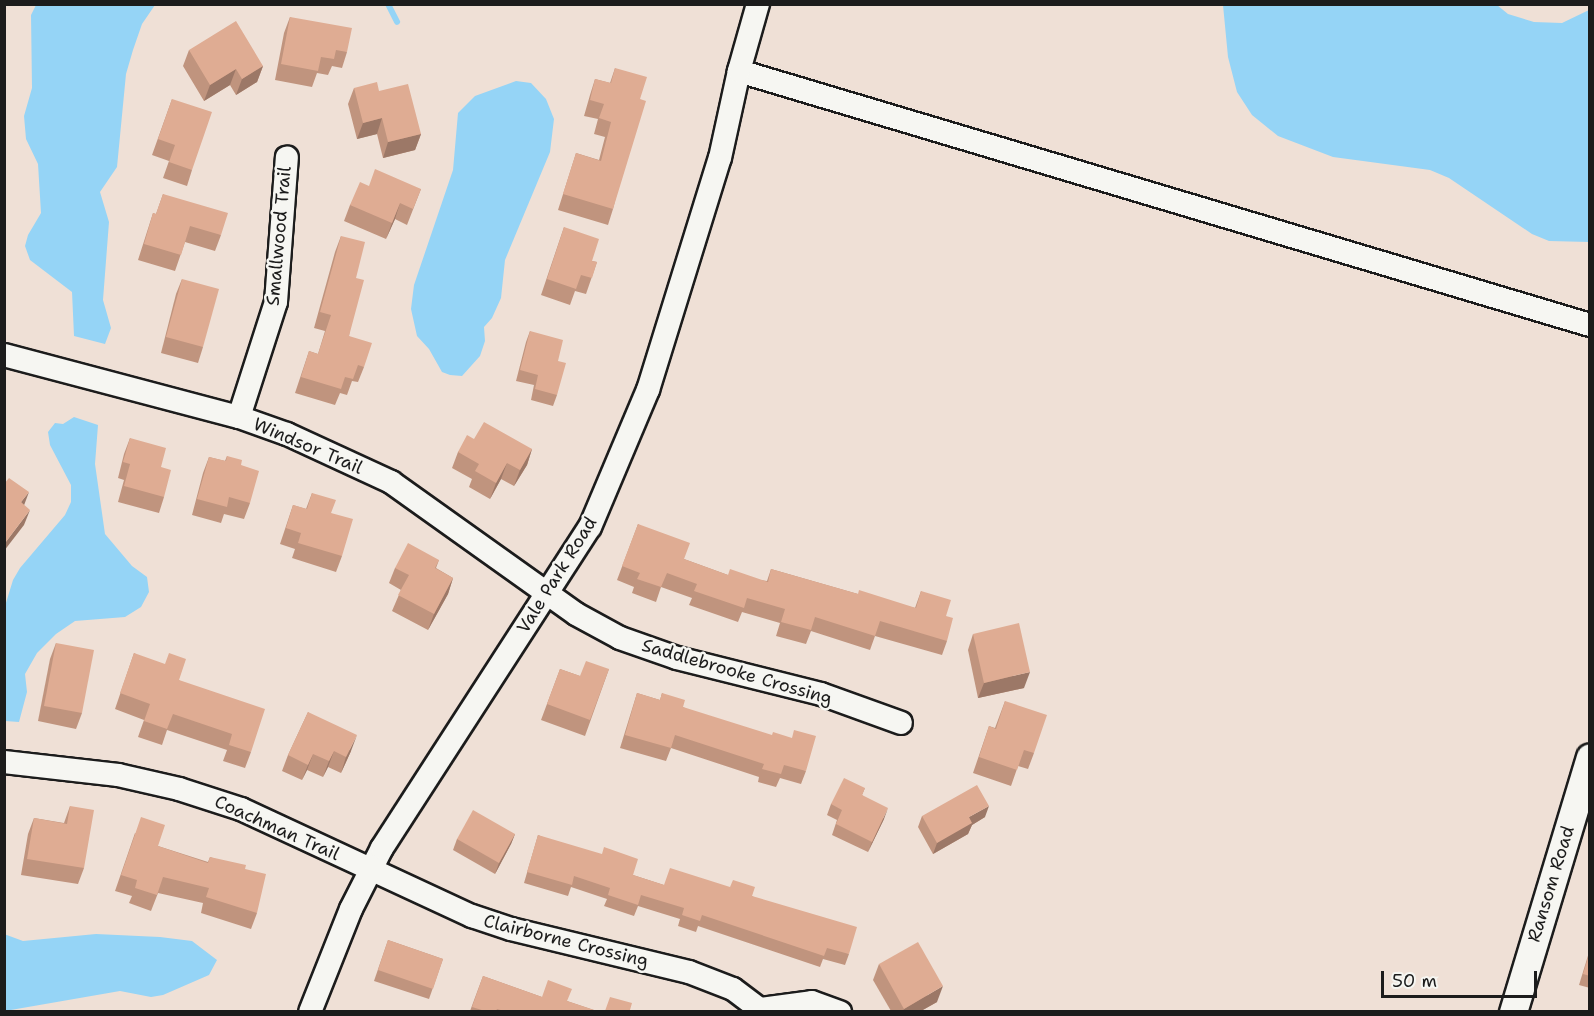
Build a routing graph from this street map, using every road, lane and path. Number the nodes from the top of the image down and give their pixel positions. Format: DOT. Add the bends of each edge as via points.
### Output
graph roads {
  1 [pos="744,4"];
  2 [pos="758,4"];
  3 [pos="739,70"];
  4 [pos="287,157"];
  5 [pos="1590,325"];
  6 [pos="4,355"];
  7 [pos="239,417"];
  8 [pos="547,592"];
  9 [pos="902,723"];
  10 [pos="1590,758"];
  11 [pos="4,762"];
  12 [pos="370,869"];
  13 [pos="763,1010"];
  14 [pos="310,1011"];
  15 [pos="840,1011"];
  16 [pos="1513,1011"];
  1 -- 3 [label="street, Vale Park Road"];
  2 -- 3 [label="street, Vale Park Road"];
  3 -- 5 [label="street"];
  3 -- 8 [label="street, Vale Park Road" via="720,158 648,390 590,527"];
  4 -- 7 [label="street, Smallwood Trail" via="276,302"];
  6 -- 7 [label="street, Windsor Trail"];
  7 -- 8 [label="street, Windsor Trail" via="287,434 391,483"];
  8 -- 9 [label="street, Saddlebrooke Crossing" via="599,627 650,649 821,694"];
  8 -- 12 [label="street, Vale Park Road"];
  10 -- 16 [label="main road, Ransom Road"];
  11 -- 12 [label="street, Coachman Trail" via="118,775 179,789 242,809"];
  12 -- 13 [label="street, Clairborne Crossing" via="501,926 712,979"];
  12 -- 14 [label="street, Vale Park Road"];
  13 -- 15 [label="street, Clairborne Crossing" via="812,1002"];
}
